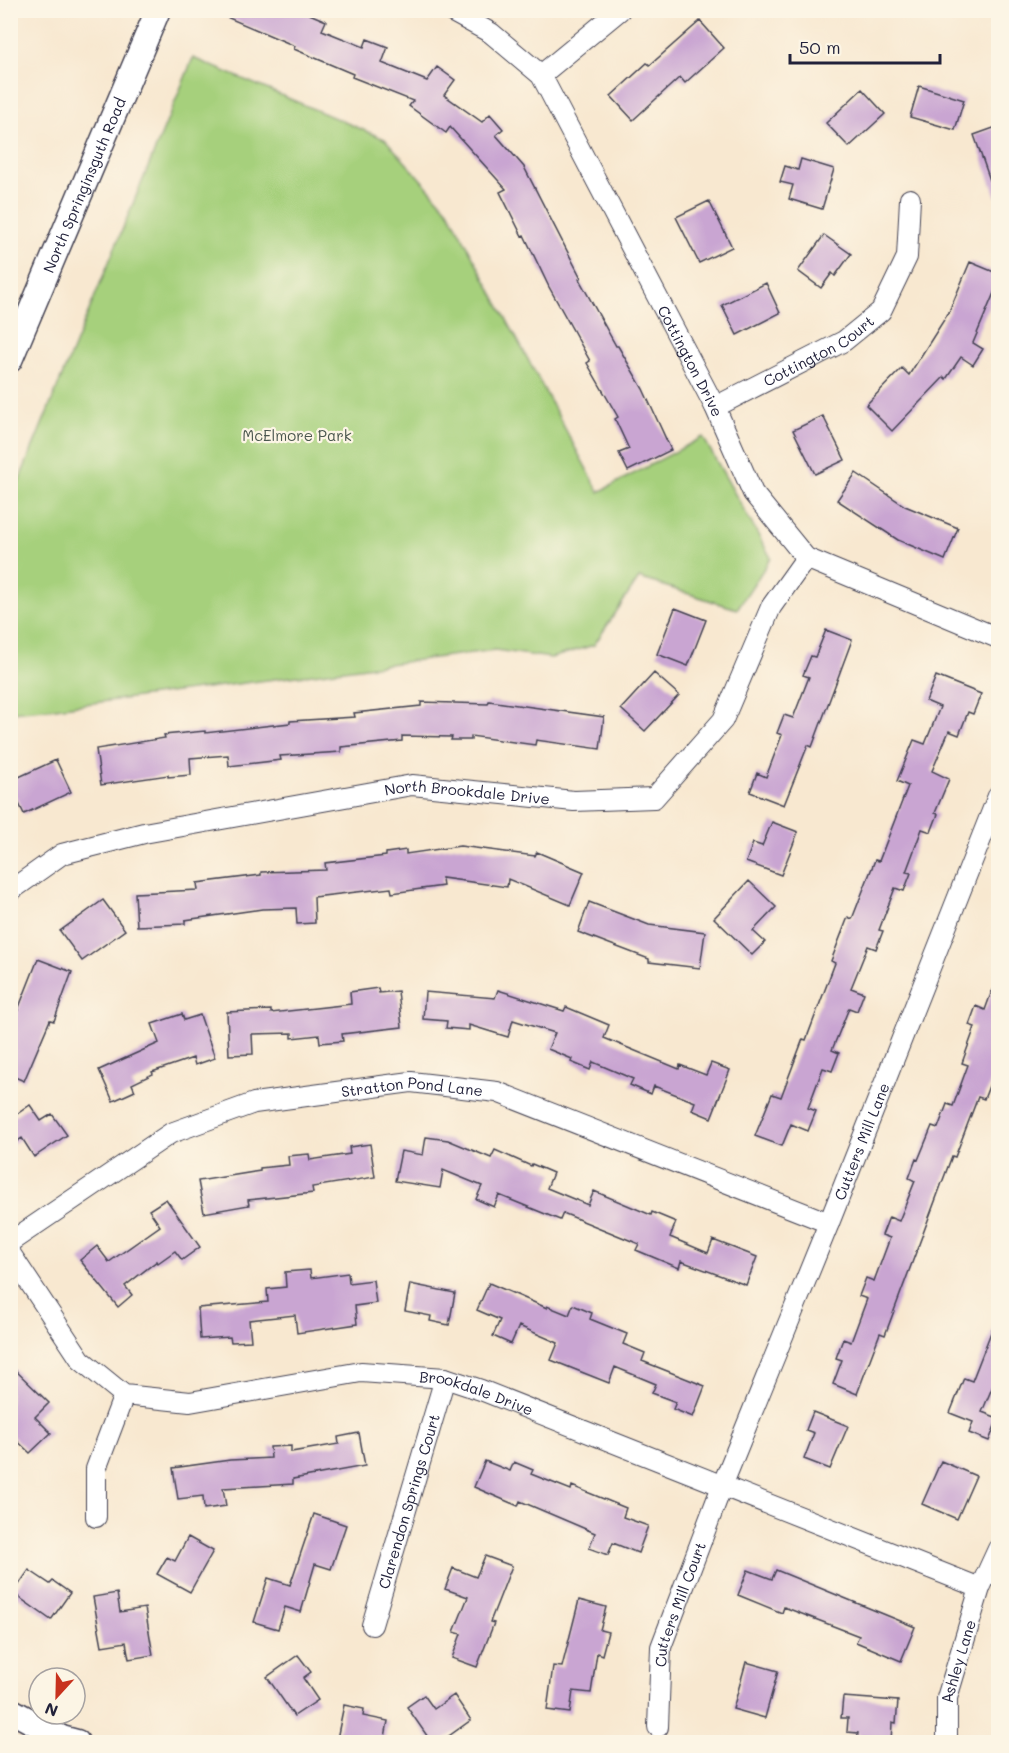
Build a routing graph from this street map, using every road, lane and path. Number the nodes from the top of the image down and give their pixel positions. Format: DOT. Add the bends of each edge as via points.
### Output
graph roads {
  1 [pos="159,10"];
  2 [pos="448,10"];
  3 [pos="620,10"];
  4 [pos="541,75"];
  5 [pos="910,199"];
  6 [pos="10,360"];
  7 [pos="715,407"];
  8 [pos="806,558"];
  9 [pos="999,638"];
  10 [pos="999,796"];
  11 [pos="10,891"];
  12 [pos="829,1223"];
  13 [pos="10,1242"];
  14 [pos="10,1253"];
  15 [pos="445,1378"];
  16 [pos="124,1395"];
  17 [pos="722,1486"];
  18 [pos="96,1517"];
  19 [pos="999,1549"];
  20 [pos="980,1588"];
  21 [pos="372,1625"];
  22 [pos="10,1710"];
  23 [pos="658,1727"];
  24 [pos="77,1743"];
  25 [pos="947,1743"];
  1 -- 6 [label="street, North Springinsguth Road"];
  2 -- 4 [label="street, Cottington Drive" via="491,33"];
  3 -- 4 [label="street"];
  4 -- 7 [label="street, Cottington Drive"];
  5 -- 7 [label="street, Cottington Court" via="907,257 880,311 844,341"];
  7 -- 8 [label="street, Cottington Drive" via="753,492"];
  8 -- 9 [label="street, Cottington Drive"];
  8 -- 11 [label="street, North Brookdale Drive" via="771,607 723,720 654,798 574,801 412,785 144,833 63,854"];
  10 -- 12 [label="street, Cutters Mill Lane"];
  12 -- 13 [label="street, Stratton Pond Lane" via="497,1092 411,1082 254,1103 171,1133"];
  12 -- 17 [label="street, Cutters Mill Lane"];
  14 -- 16 [label="street" via="81,1360"];
  15 -- 16 [label="street, Brookdale Drive" via="361,1372 190,1402"];
  15 -- 17 [label="street, Brookdale Drive"];
  15 -- 21 [label="street, Clarendon Springs Court"];
  16 -- 18 [label="street" via="96,1469"];
  17 -- 20 [label="street, Brookdale Drive"];
  17 -- 23 [label="street, Cutters Mill Court" via="661,1647"];
  19 -- 20 [label="street, Ashley Lane"];
  20 -- 25 [label="street, Ashley Lane" via="946,1698"];
  22 -- 24 [label="street"];
}
